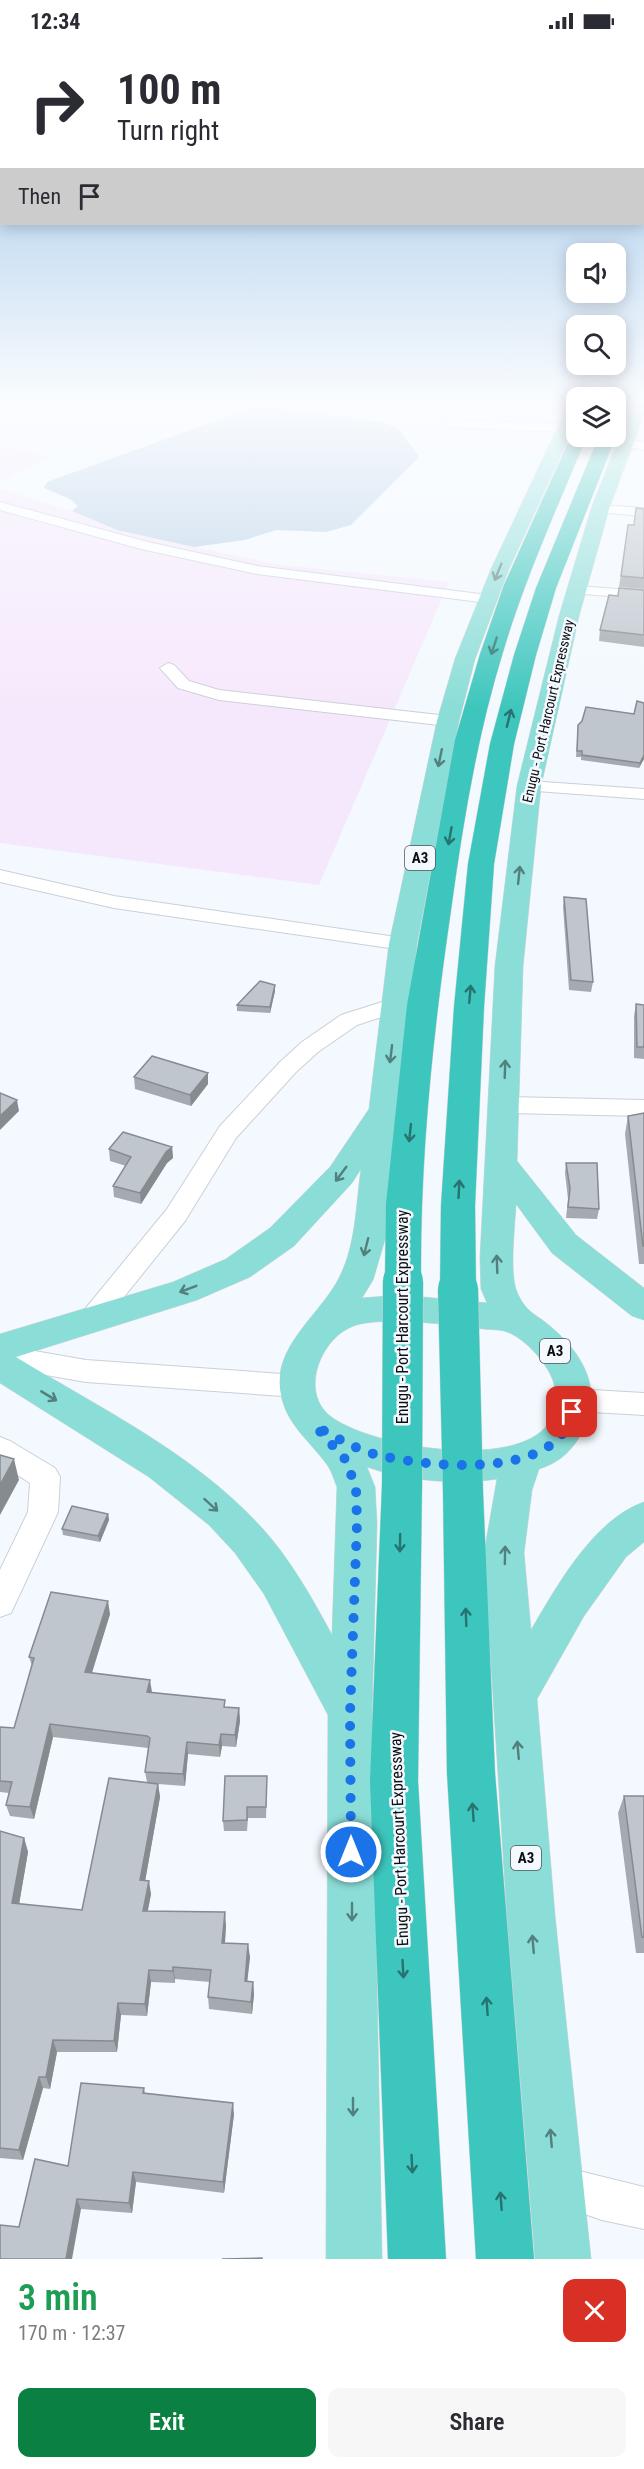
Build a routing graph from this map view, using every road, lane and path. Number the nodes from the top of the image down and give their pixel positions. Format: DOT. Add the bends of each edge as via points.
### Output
graph roads {
  1 [pos="535,502"];
  2 [pos="545,502"];
  3 [pos="589,502"];
  4 [pos="603,502"];
  5 [pos="0,506"];
  6 [pos="600,509"];
  7 [pos="644,512"];
  8 [pos="577,590"];
  9 [pos="644,595"];
  10 [pos="488,599"];
  11 [pos="168,668"];
  12 [pos="448,721"];
  13 [pos="460,782"];
  14 [pos="496,784"];
  15 [pos="529,786"];
  16 [pos="644,794"];
  17 [pos="0,876"];
  18 [pos="403,944"];
  19 [pos="398,1004"];
  20 [pos="504,1105"];
  21 [pos="384,1107"];
  22 [pos="644,1108"];
  23 [pos="502,1164"];
  24 [pos="644,1307"];
  25 [pos="513,1320"];
  26 [pos="90,1321"];
  27 [pos="326,1324"];
  28 [pos="0,1348"];
  29 [pos="0,1356"];
  30 [pos="0,1365"];
  31 [pos="297,1386"];
  32 [pos="574,1400"];
  33 [pos="644,1404"];
  34 [pos="315,1426"];
  35 [pos="0,1449"];
  36 [pos="523,1458"];
  37 [pos="644,1520"];
  38 [pos="0,1603"];
  39 [pos="514,1698"];
  40 [pos="350,1714"];
  41 [pos="555,2185"];
  42 [pos="644,2208"];
  43 [pos="354,2259"];
  44 [pos="417,2259"];
  45 [pos="505,2259"];
  46 [pos="563,2259"];
  1 -- 10 [label="main road, Enugu - Port Harcourt Expressway / A3, one-way"];
  2 -- 13 [label="highway, Enugu - Port Harcourt Expressway / A3, one-way" via="491,654 467,740"];
  14 -- 3 [label="highway, Enugu - Port Harcourt Expressway, one-way" via="525,655 562,546"];
  4 -- 6 [label="main road, Enugu - Port Harcourt Expressway"];
  5 -- 10 [label="street" via="146,546 247,568"];
  6 -- 7 [label="street"];
  6 -- 8 [label="main road, Enugu - Port Harcourt Expressway"];
  8 -- 9 [label="street"];
  8 -- 15 [label="main road, Enugu - Port Harcourt Expressway"];
  10 -- 12 [label="main road, Enugu - Port Harcourt Expressway / A3" via="465,659"];
  11 -- 12 [label="street" via="174,680 188,688 219,695"];
  12 -- 18 [label="main road, Enugu - Port Harcourt Expressway / A3, one-way"];
  13 -- 14 [label="highway"];
  13 -- 44 [label="highway, Enugu - Port Harcourt Expressway / A3, one-way, bridge" via="422,1005 403,1204 402,1485 394,1781"];
  45 -- 14 [label="highway, Enugu - Port Harcourt Expressway, one-way, bridge" via="471,1773 458,1289 458,1206 469,1007 481,864"];
  15 -- 16 [label="street"];
  20 -- 15 [label="main road, Enugu - Port Harcourt Expressway, one-way" via="509,966"];
  17 -- 18 [label="street" via="114,902"];
  18 -- 19 [label="main road, Enugu - Port Harcourt Expressway / A3"];
  19 -- 21 [label="main road, Enugu - Port Harcourt Expressway / A3, one-way"];
  19 -- 26 [label="street" via="349,1020 288,1067 228,1132 176,1215"];
  20 -- 22 [label="street"];
  20 -- 23 [label="main road, Enugu - Port Harcourt Expressway"];
  21 -- 26 [label="main road, one-way" via="341,1175 282,1237 238,1268 185,1291"];
  21 -- 27 [label="main road, Enugu - Port Harcourt Expressway / A3, one-way" via="365,1253 352,1287"];
  23 -- 24 [label="main road" via="564,1244"];
  25 -- 23 [label="main road, Enugu - Port Harcourt Expressway, one-way" via="498,1289"];
  25 -- 27 [label="main road, A3" via="389,1308 342,1314"];
  25 -- 32 [label="main road, A3" via="564,1359"];
  26 -- 28 [label="main road"];
  27 -- 31 [label="main road, A3" via="311,1338"];
  29 -- 31 [label="street" via="86,1371"];
  30 -- 40 [label="main road, one-way" via="164,1467 249,1540 285,1592"];
  31 -- 34 [label="main road" via="302,1407"];
  32 -- 33 [label="street"];
  32 -- 36 [label="main road, A3" via="570,1424 549,1447"];
  34 -- 36 [label="main road, A3" via="373,1454 428,1463 455,1466"];
  34 -- 40 [label="main road" via="345,1459 356,1487"];
  35 -- 38 [label="street" via="45,1477 43,1512"];
  39 -- 36 [label="main road, A3, one-way" via="504,1553 513,1490"];
  37 -- 39 [label="main road" via="612,1545 569,1603"];
  41 -- 39 [label="main road, A3, one-way"];
  40 -- 43 [label="main road, one-way"];
  41 -- 42 [label="street"];
  41 -- 46 [label="main road, A3"];
}
